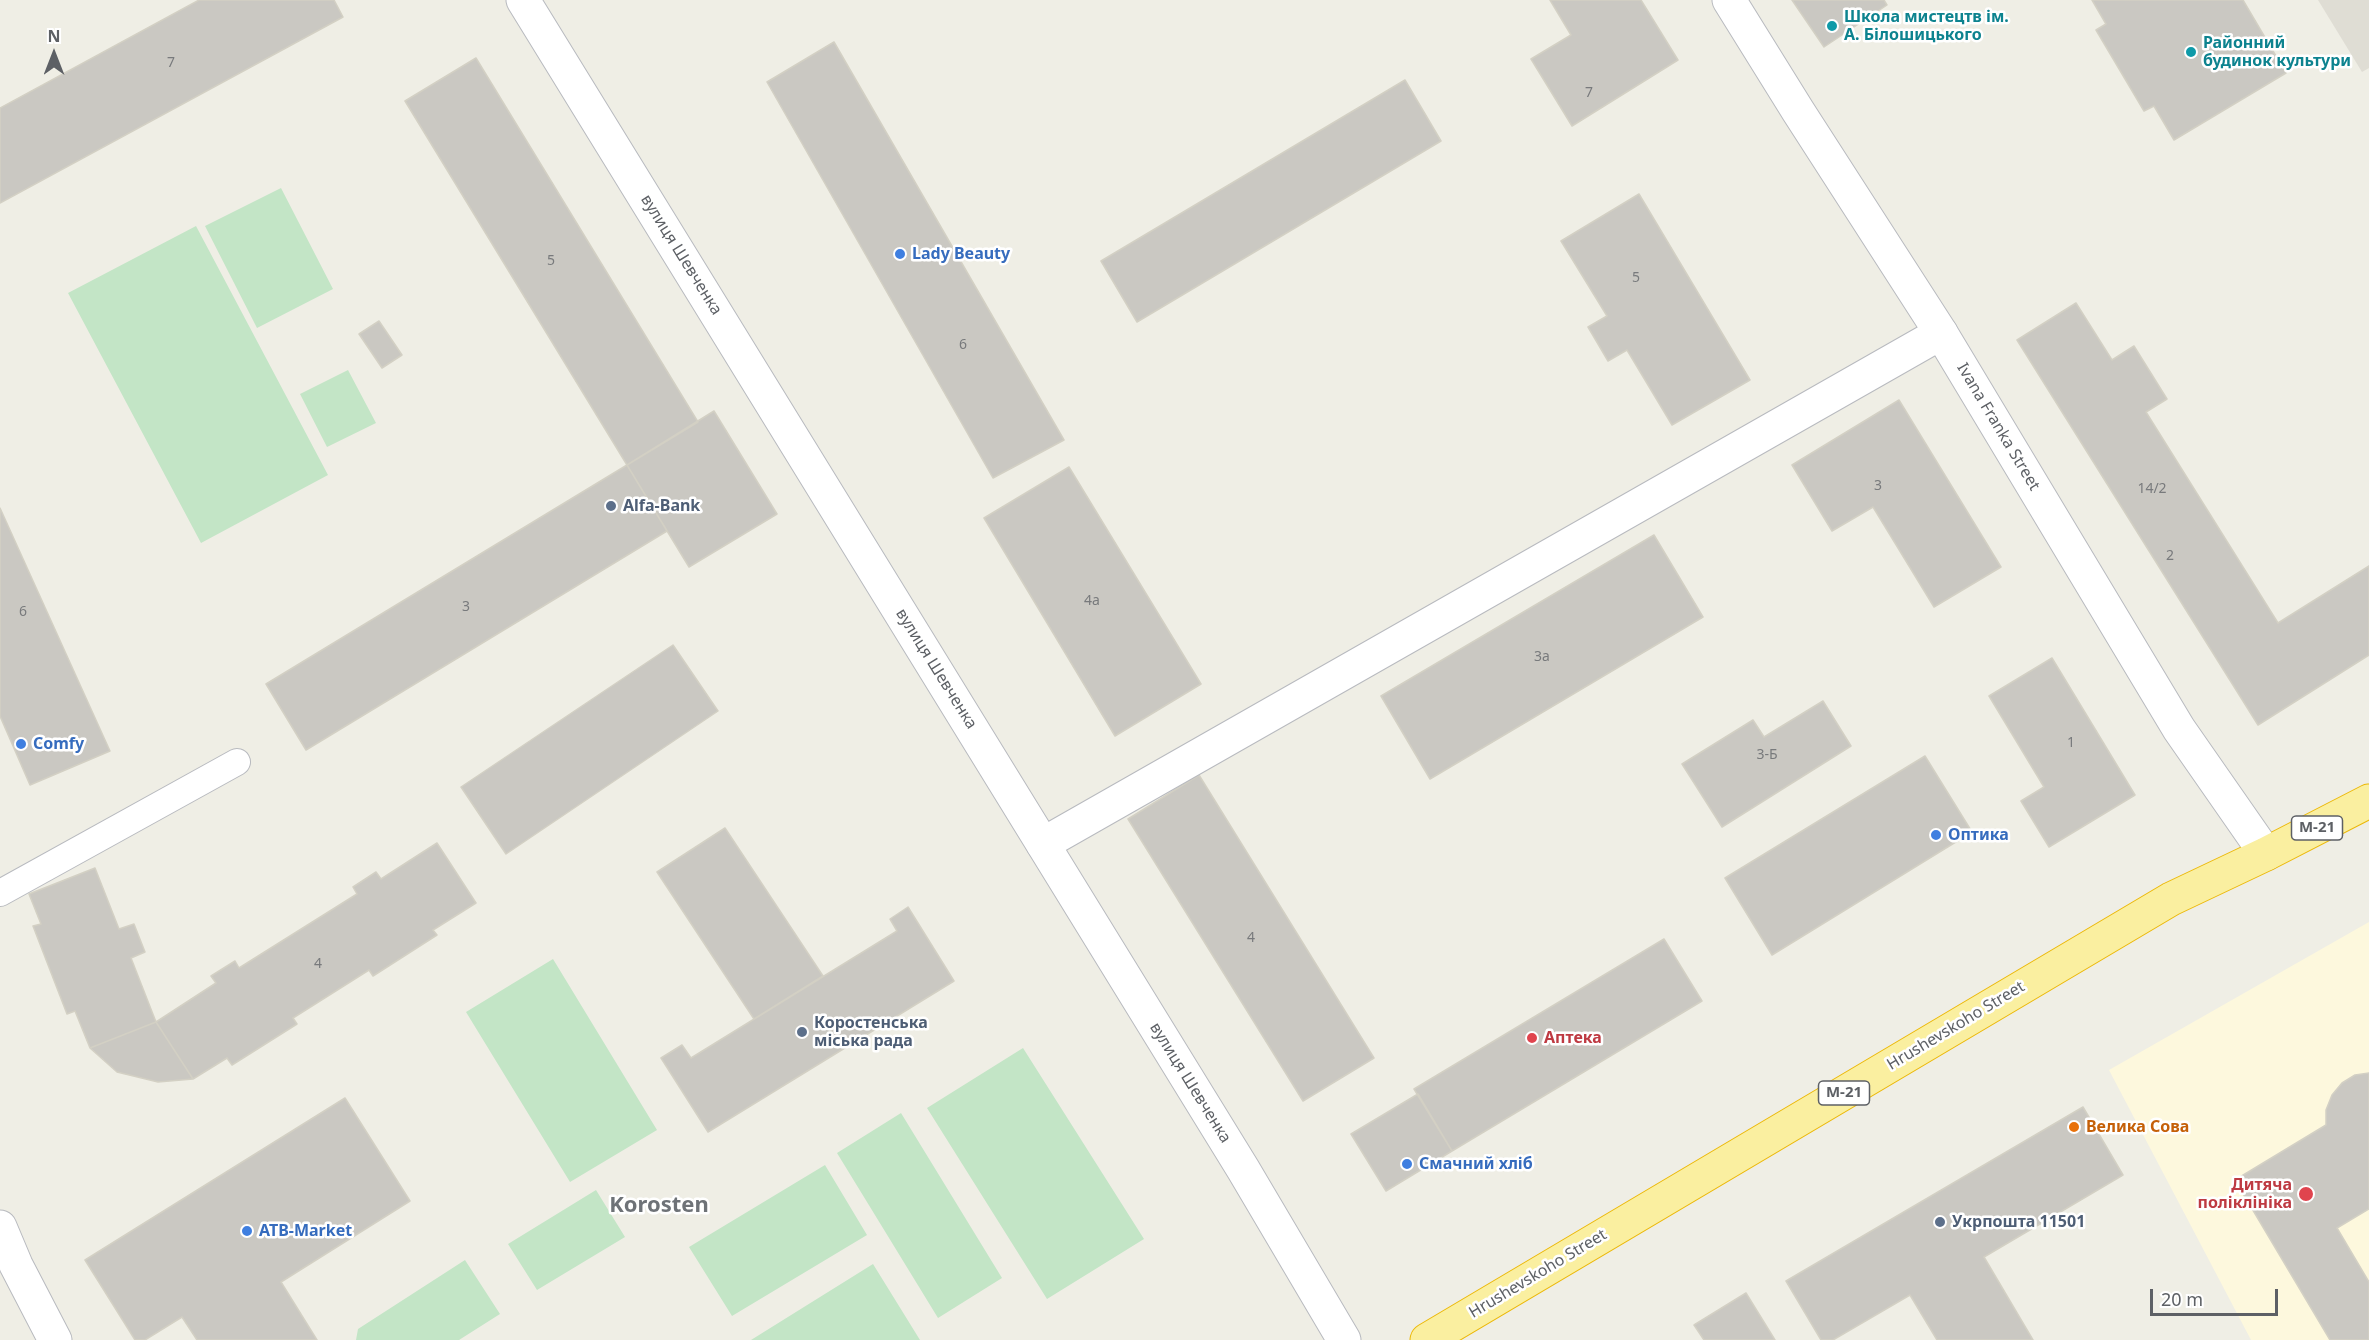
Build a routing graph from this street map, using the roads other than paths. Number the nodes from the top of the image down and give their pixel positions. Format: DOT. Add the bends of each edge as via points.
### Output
graph roads {
  1 [pos="524,0"];
  2 [pos="1729,0"];
  3 [pos="1941,333"];
  4 [pos="237,762"];
  5 [pos="2369,801"];
  6 [pos="1043,844"];
  7 [pos="2266,854"];
  8 [pos="0,893"];
  9 [pos="0,1227"];
  10 [pos="55,1340"];
  11 [pos="1344,1340"];
  12 [pos="1427,1340"];
  1 -- 6 [label="street, вулиця Шевченка"];
  2 -- 3 [label="street, Ivana Franka Street"];
  3 -- 6 [label="street"];
  3 -- 7 [label="street, Ivana Franka Street" via="2179,729"];
  4 -- 8 [label="lane"];
  5 -- 7 [label="highway, Hrushevskoho Street / М-21"];
  6 -- 11 [label="street, вулиця Шевченка"];
  7 -- 12 [label="highway, Hrushevskoho Street / М-21" via="2171,899"];
  9 -- 10 [label="street"];
}
